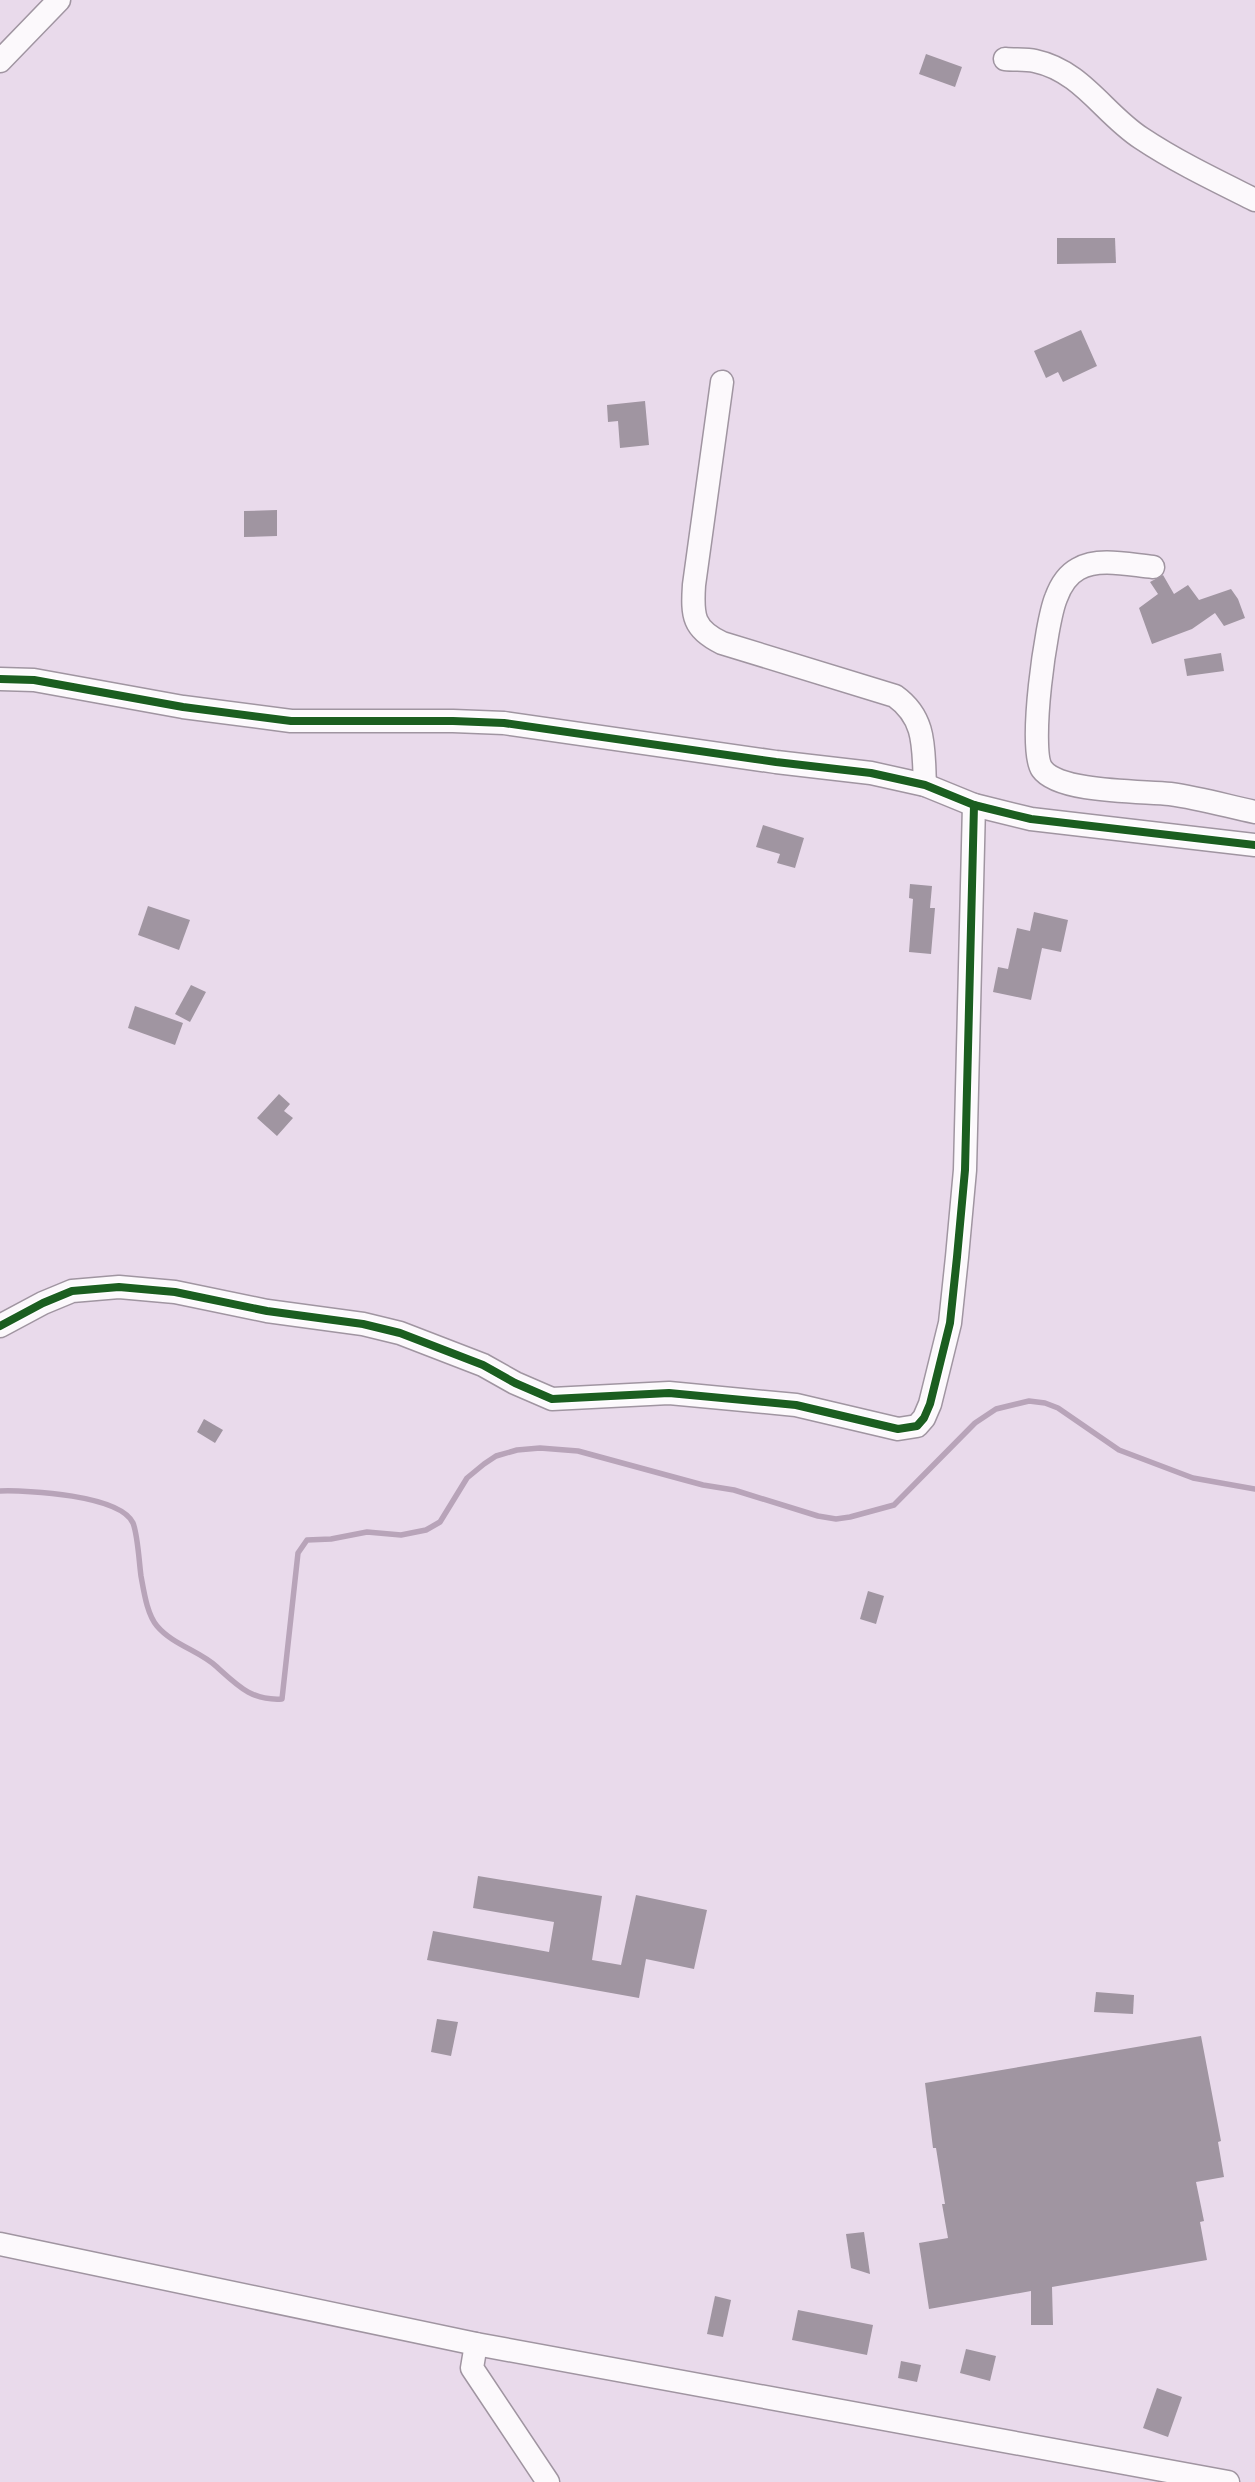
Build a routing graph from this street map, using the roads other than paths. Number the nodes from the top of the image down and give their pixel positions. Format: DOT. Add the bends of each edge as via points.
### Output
graph roads {
  1 [pos="59,0"];
  2 [pos="1005,59"];
  3 [pos="0,62"];
  4 [pos="1255,200"];
  5 [pos="722,382"];
  6 [pos="1153,567"];
  7 [pos="0,679"];
  8 [pos="925,785"];
  9 [pos="974,805"];
  10 [pos="1255,812"];
  11 [pos="1255,824"];
  12 [pos="1222,840"];
  13 [pos="1255,845"];
  14 [pos="0,1326"];
  15 [pos="0,2244"];
  16 [pos="476,2344"];
  17 [pos="548,2482"];
  18 [pos="1228,2482"];
  1 -- 3 [label="street"];
  2 -- 4 [label="street" via="1034,61 1075,78 1114,118 1143,140"];
  5 -- 8 [label="street" via="694,585 692,607 696,621 707,636 722,643 896,696 914,712 919,725"];
  6 -- 10 [label="street" via="1096,562 1078,569 1063,583 1048,627 1036,730 1036,754 1042,770 1055,779 1074,785 1169,794"];
  7 -- 8 [label="street" via="34,680 235,715 291,721 504,723 871,773"];
  8 -- 9 [label="street"];
  9 -- 12 [label="street" via="1031,819"];
  9 -- 14 [label="street" via="965,1170 950,1323 930,1404 917,1426 898,1429 796,1405 669,1393 552,1399 483,1365 400,1333 175,1292 119,1287 72,1291"];
  11 -- 12 [label="street"];
  12 -- 13 [label="street"];
  15 -- 16 [label="street"];
  16 -- 17 [label="street" via="472,2368"];
  16 -- 18 [label="street"];
}
